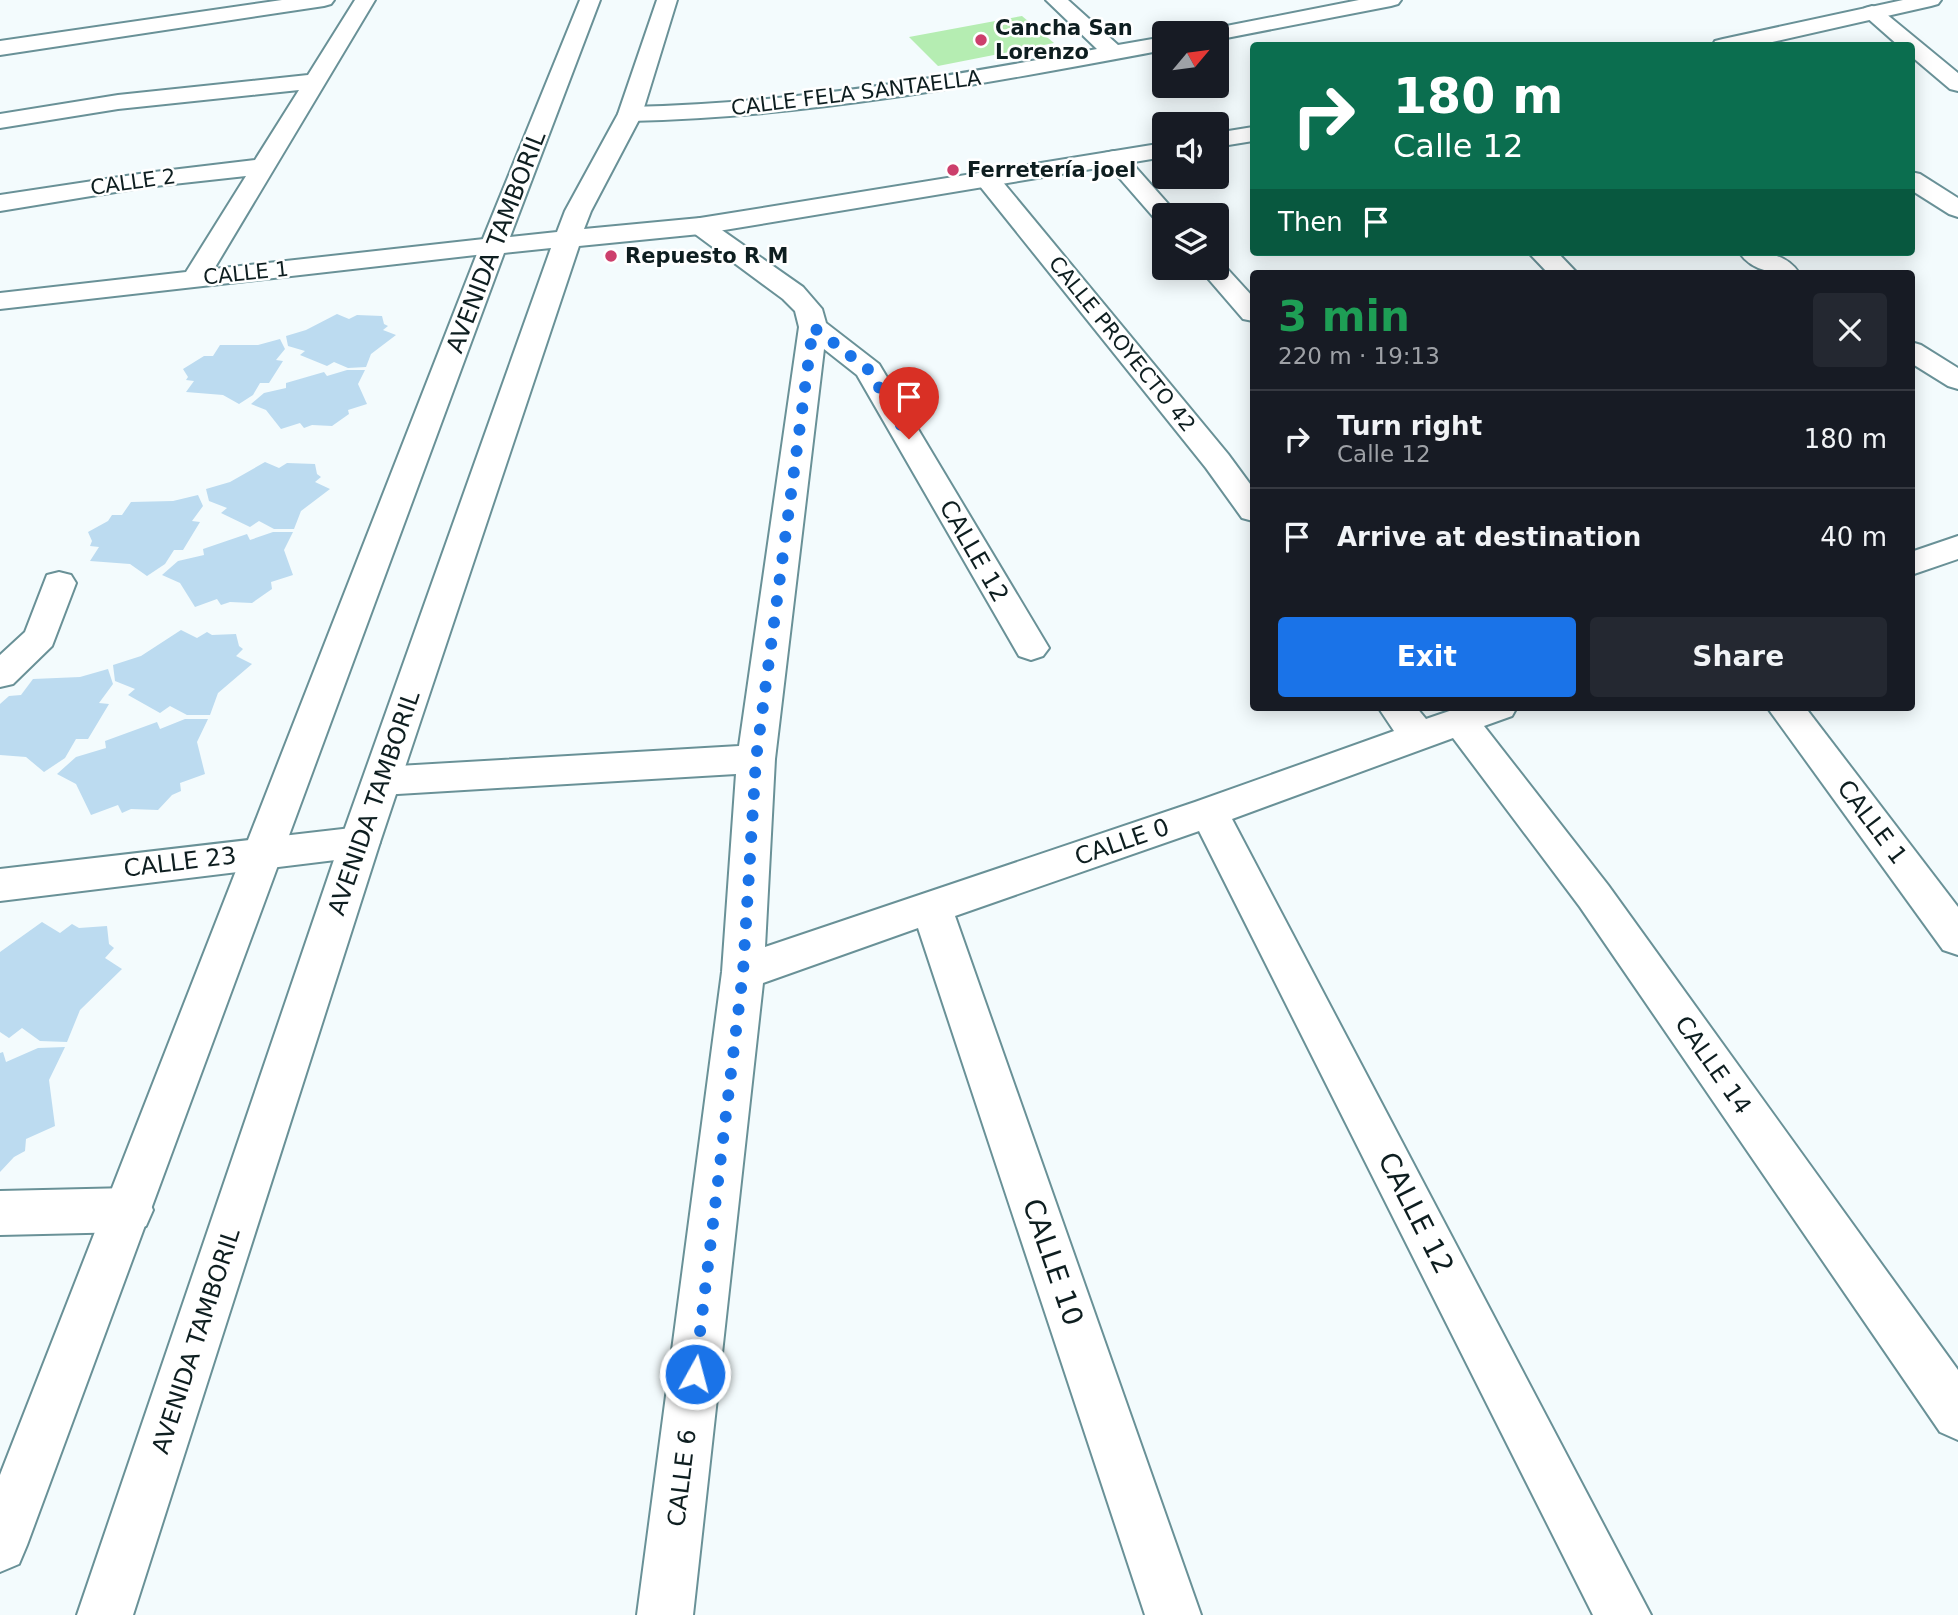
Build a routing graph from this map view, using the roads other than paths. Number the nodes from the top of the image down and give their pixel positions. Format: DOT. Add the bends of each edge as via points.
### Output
graph roads {
  1 [pos="324,0"];
  2 [pos="365,0"];
  3 [pos="590,0"];
  4 [pos="667,0"];
  5 [pos="1056,0"];
  6 [pos="1391,0"];
  7 [pos="1931,0"];
  8 [pos="1265,7"];
  9 [pos="1874,7"];
  10 [pos="1283,21"];
  11 [pos="1229,31"];
  12 [pos="1302,37"];
  13 [pos="1738,42"];
  14 [pos="1912,42"];
  15 [pos="1152,45"];
  16 [pos="1915,45"];
  17 [pos="0,48"];
  18 [pos="1114,53"];
  19 [pos="317,81"];
  20 [pos="1958,84"];
  21 [pos="630,114"];
  22 [pos="0,121"];
  23 [pos="1250,134"];
  24 [pos="1229,138"];
  25 [pos="1152,152"];
  26 [pos="1114,158"];
  27 [pos="266,166"];
  28 [pos="988,180"];
  29 [pos="1915,182"];
  30 [pos="0,203"];
  31 [pos="1154,203"];
  32 [pos="1958,209"];
  33 [pos="700,226"];
  34 [pos="568,239"];
  35 [pos="492,246"];
  36 [pos="1545,256"];
  37 [pos="1758,256"];
  38 [pos="1561,270"];
  39 [pos="1781,270"];
  40 [pos="195,279"];
  41 [pos="1224,280"];
  42 [pos="0,304"];
  43 [pos="1250,310"];
  44 [pos="813,327"];
  45 [pos="1915,353"];
  46 [pos="1958,380"];
  47 [pos="1250,507"];
  48 [pos="59,583"];
  49 [pos="1031,648"];
  50 [pos="0,675"];
  51 [pos="1788,711"];
  52 [pos="1479,714"];
  53 [pos="1407,722"];
  54 [pos="756,759"];
  55 [pos="381,781"];
  56 [pos="1209,812"];
  57 [pos="360,842"];
  58 [pos="263,852"];
  59 [pos="0,885"];
  60 [pos="932,908"];
  61 [pos="1958,938"];
  62 [pos="743,972"];
  63 [pos="129,1210"];
  64 [pos="0,1213"];
  65 [pos="1958,1414"];
  66 [pos="0,1545"];
  67 [pos="105,1615"];
  68 [pos="665,1615"];
  69 [pos="1173,1615"];
  70 [pos="1623,1615"];
  1 -- 17 [label="street"];
  2 -- 19 [label="street"];
  3 -- 35 [label="street, AVENIDA TAMBORIL"];
  4 -- 21 [label="street, AVENIDA TAMBORIL"];
  5 -- 18 [label="street"];
  6 -- 10 [label="street"];
  7 -- 9 [label="street"];
  8 -- 10 [label="street"];
  9 -- 13 [label="street"];
  9 -- 14 [label="street"];
  10 -- 11 [label="street"];
  10 -- 12 [label="street"];
  15 -- 18 [label="street, CALLE FELA SANTAELLA"];
  16 -- 20 [label="street"];
  18 -- 21 [label="street, CALLE FELA SANTAELLA" via="946,83 770,107"];
  19 -- 22 [label="street" via="118,102"];
  19 -- 27 [label="street"];
  21 -- 34 [label="street, AVENIDA TAMBORIL"];
  23 -- 24 [label="street"];
  25 -- 26 [label="street, CALLE 1"];
  26 -- 28 [label="street, CALLE 1"];
  26 -- 31 [label="street"];
  27 -- 30 [label="street, CALLE 2"];
  27 -- 40 [label="street"];
  28 -- 33 [label="street, CALLE 1"];
  28 -- 47 [label="street, CALLE PROYECTO 42"];
  29 -- 32 [label="street"];
  33 -- 34 [label="street, CALLE 1"];
  33 -- 44 [label="street" via="793,293 808,309"];
  34 -- 35 [label="street, CALLE 1"];
  34 -- 55 [label="street, AVENIDA TAMBORIL"];
  35 -- 40 [label="street, CALLE 1"];
  35 -- 58 [label="street, AVENIDA TAMBORIL"];
  36 -- 38 [label="street"];
  37 -- 39 [label="street"];
  40 -- 42 [label="street, CALLE 1"];
  41 -- 43 [label="street"];
  44 -- 49 [label="street, CALLE 12" via="869,370"];
  44 -- 54 [label="street, CALLE 6"];
  45 -- 46 [label="street"];
  48 -- 50 [label="street" via="40,638"];
  51 -- 61 [label="street, CALLE 1"];
  52 -- 53 [label="street, CALLE 0"];
  52 -- 65 [label="street, CALLE 14" via="1602,907"];
  53 -- 56 [label="street, CALLE 0"];
  54 -- 55 [label="street"];
  54 -- 62 [label="street, CALLE 6"];
  55 -- 57 [label="street, AVENIDA TAMBORIL"];
  56 -- 60 [label="street, CALLE 0"];
  56 -- 70 [label="street, CALLE 12"];
  57 -- 58 [label="street, CALLE 23"];
  57 -- 67 [label="street, AVENIDA TAMBORIL"];
  58 -- 59 [label="street, CALLE 23"];
  58 -- 63 [label="street, AVENIDA TAMBORIL"];
  60 -- 62 [label="street, CALLE 0"];
  60 -- 69 [label="street, CALLE 10"];
  62 -- 68 [label="street, CALLE 6"];
  63 -- 64 [label="street"];
  63 -- 66 [label="street, AVENIDA TAMBORIL"];
}
